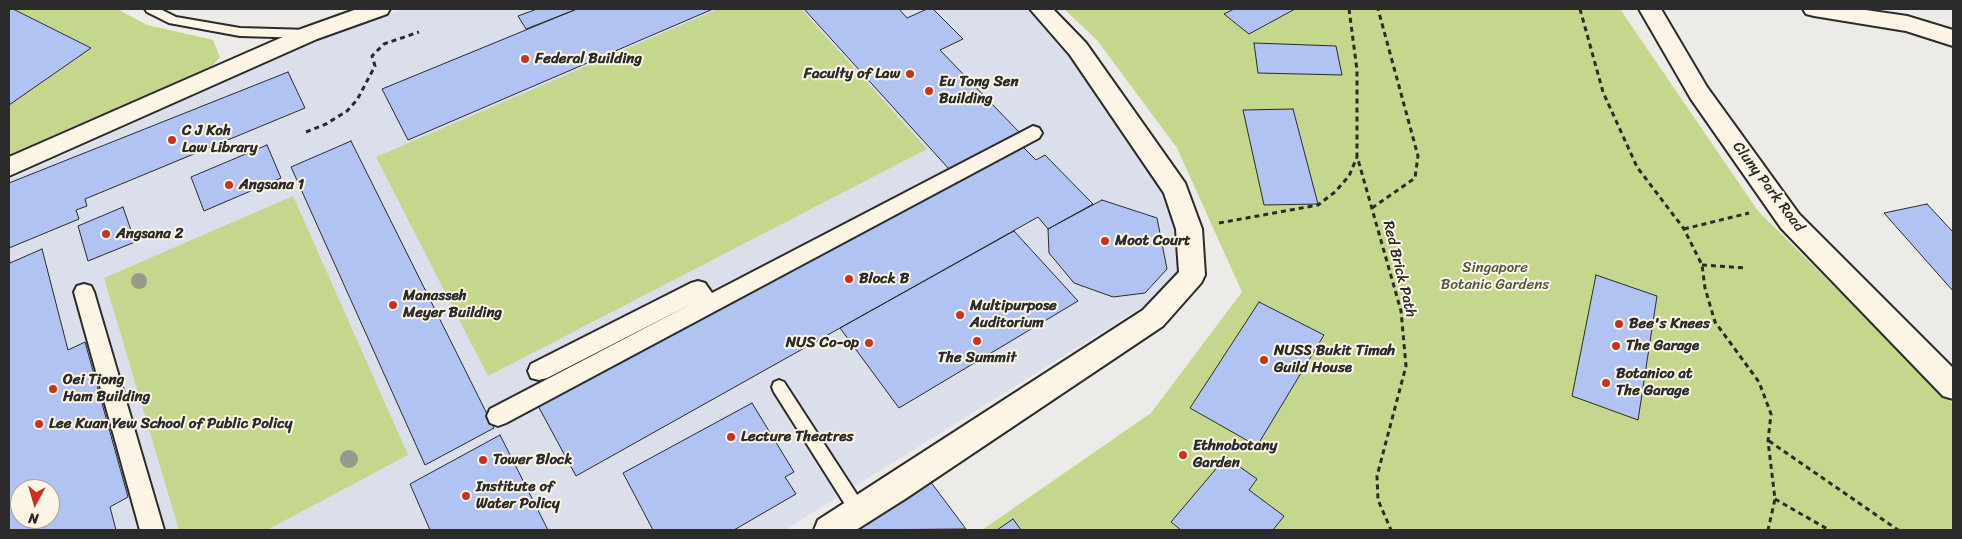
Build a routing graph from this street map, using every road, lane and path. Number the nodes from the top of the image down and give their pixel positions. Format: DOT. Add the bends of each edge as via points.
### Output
graph roads {
  1 [pos="150,9"];
  2 [pos="379,9"];
  3 [pos="1041,9"];
  4 [pos="1348,9"];
  5 [pos="1378,9"];
  6 [pos="1580,9"];
  7 [pos="1650,9"];
  8 [pos="1814,9"];
  9 [pos="419,32"];
  10 [pos="309,34"];
  11 [pos="1953,38"];
  12 [pos="306,132"];
  13 [pos="1033,133"];
  14 [pos="1357,156"];
  15 [pos="9,167"];
  16 [pos="1372,208"];
  17 [pos="1758,211"];
  18 [pos="1189,229"];
  19 [pos="1684,229"];
  20 [pos="1702,265"];
  21 [pos="1746,268"];
  22 [pos="84,292"];
  23 [pos="709,305"];
  24 [pos="539,371"];
  25 [pos="779,387"];
  26 [pos="1953,388"];
  27 [pos="498,416"];
  28 [pos="1768,441"];
  29 [pos="1775,499"];
  30 [pos="859,512"];
  31 [pos="152,530"];
  32 [pos="829,530"];
  33 [pos="1391,530"];
  34 [pos="1768,530"];
  35 [pos="1829,530"];
  36 [pos="1898,530"];
  1 -- 10 [label="lane" via="174,20 240,32"];
  2 -- 10 [label="street"];
  3 -- 18 [label="street" via="1078,49 1176,190"];
  4 -- 14 [label="path, Red Brick Path" via="1357,70"];
  5 -- 16 [label="path" via="1418,156 1415,178"];
  6 -- 19 [label="path" via="1603,92 1637,167"];
  7 -- 26 [label="street, Cluny Park Road" via="1699,93 1790,221"];
  8 -- 11 [label="street" via="1907,24"];
  9 -- 12 [label="path" via="384,44 372,56 374,66 357,100 333,120"];
  10 -- 15 [label="street"];
  13 -- 23 [label="street" via="987,153"];
  14 -- 16 [label="path, Red Brick Path"];
  14 -- 18 [label="path" via="1349,176 1336,192 1318,205"];
  16 -- 33 [label="path, Red Brick Path" via="1401,311 1406,366 1377,476 1378,500"];
  17 -- 19 [label="path"];
  18 -- 30 [label="street" via="1192,275 1152,318"];
  19 -- 20 [label="path"];
  20 -- 21 [label="path"];
  20 -- 28 [label="path" via="1715,322 1759,382 1772,414"];
  22 -- 31 [label="street"];
  23 -- 24 [label="street" via="698,289"];
  23 -- 27 [label="street"];
  25 -- 30 [label="lane"];
  28 -- 29 [label="path"];
  28 -- 36 [label="path"];
  29 -- 34 [label="path"];
  29 -- 35 [label="path"];
  30 -- 32 [label="street"];
}
